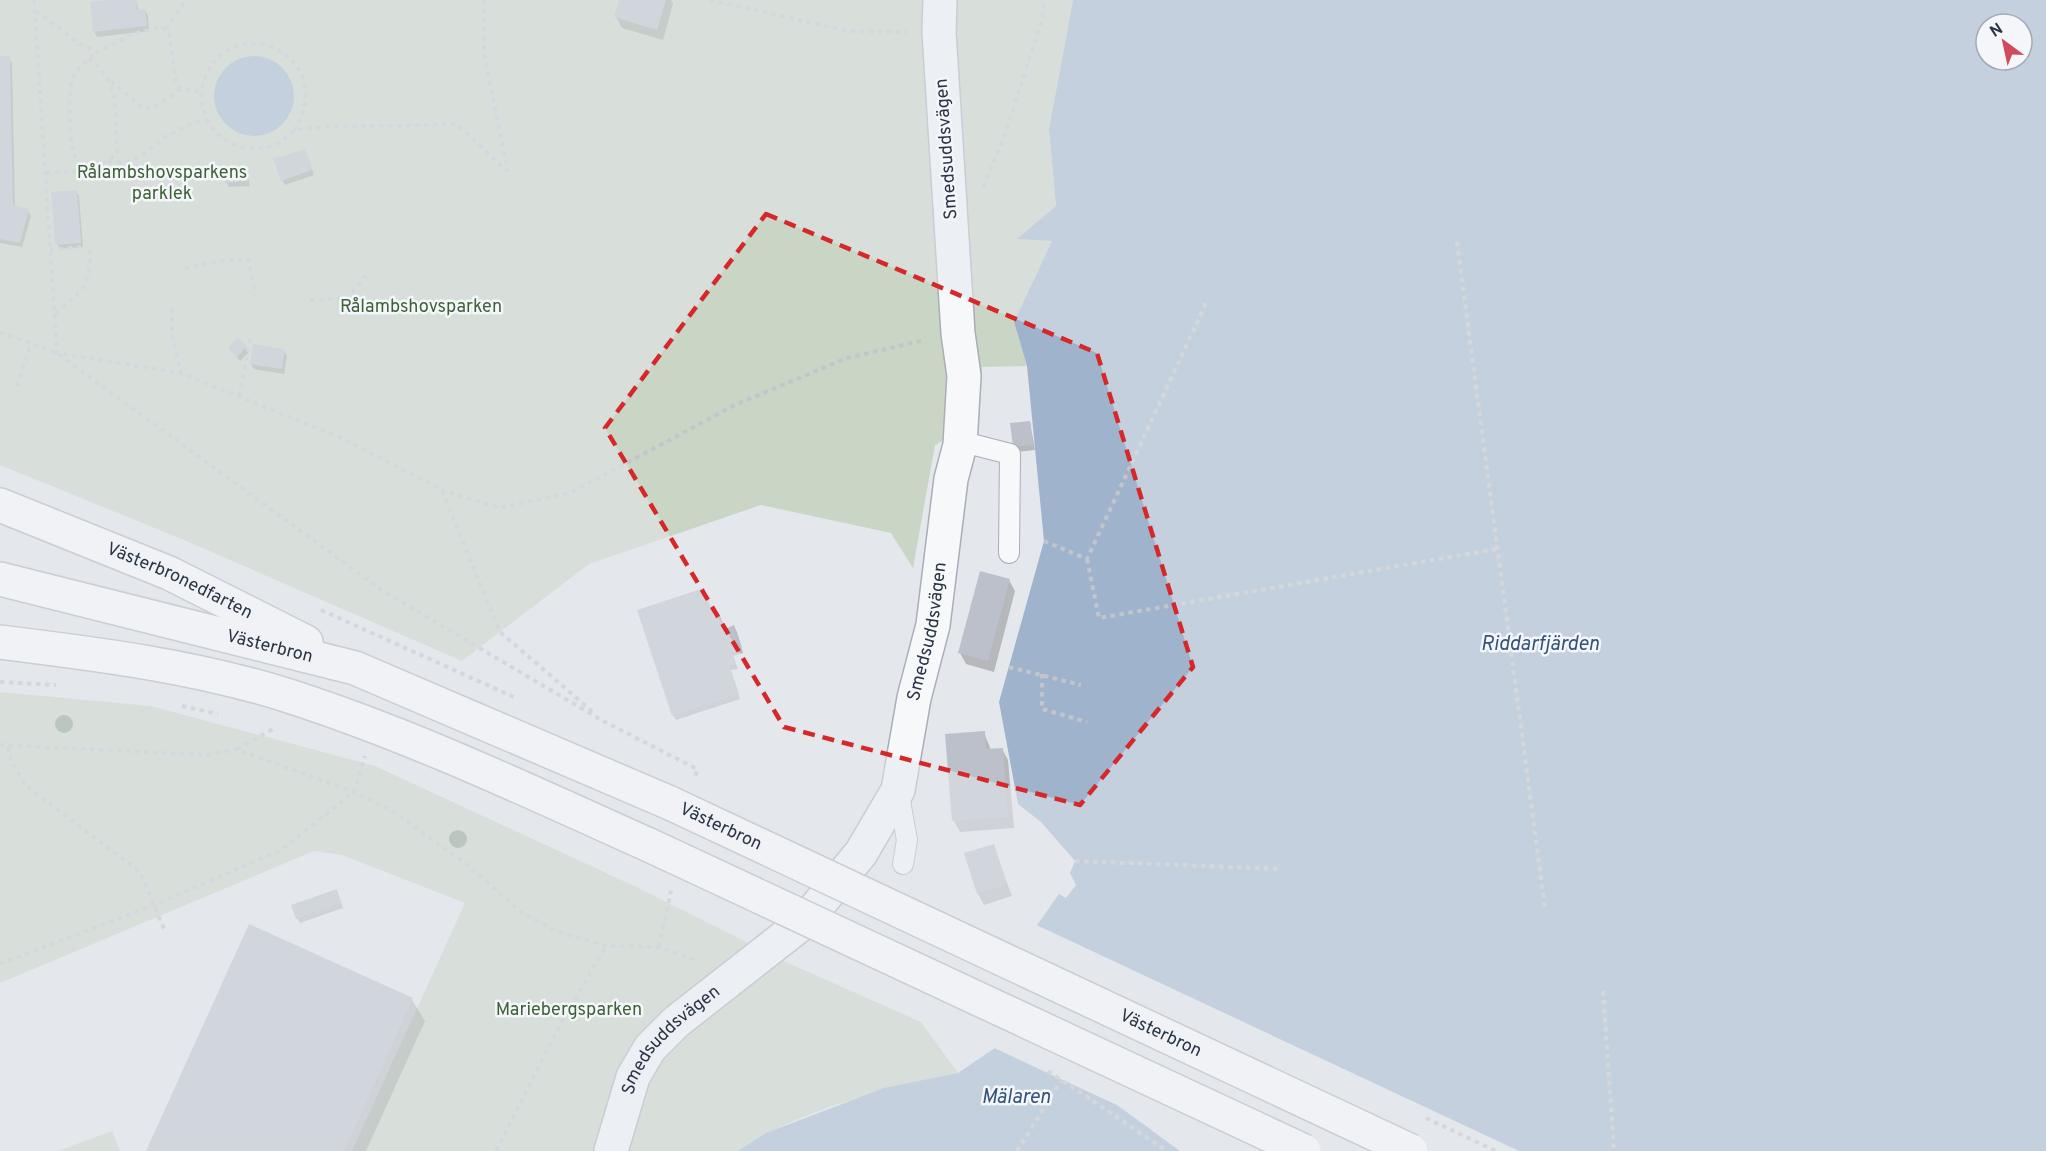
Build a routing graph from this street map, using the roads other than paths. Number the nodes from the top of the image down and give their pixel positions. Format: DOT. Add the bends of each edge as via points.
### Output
graph roads {
  1 [pos="939,0"];
  2 [pos="960,445"];
  3 [pos="0,505"];
  4 [pos="1009,553"];
  5 [pos="0,579"];
  6 [pos="0,642"];
  7 [pos="355,668"];
  8 [pos="898,790"];
  9 [pos="903,864"];
  10 [pos="611,1151"];
  11 [pos="1304,1151"];
  12 [pos="1411,1151"];
  1 -- 2 [label="street, Smedsuddsvägen" via="958,333 964,376"];
  2 -- 4 [label="lane" via="1010,454"];
  2 -- 8 [label="street, Smedsuddsvägen" via="951,479 933,625 914,699"];
  3 -- 7 [label="main road, Västerbronedfarten" via="169,573"];
  5 -- 7 [label="main road, Västerbron"];
  6 -- 11 [label="main road, bridge" via="149,661 288,695 502,778"];
  7 -- 12 [label="main road, Västerbron, bridge" via="670,803"];
  8 -- 9 [label="lane" via="907,840"];
  8 -- 10 [label="street, Smedsuddsvägen" via="861,854 805,921 676,1022 650,1048 633,1077"];
}
